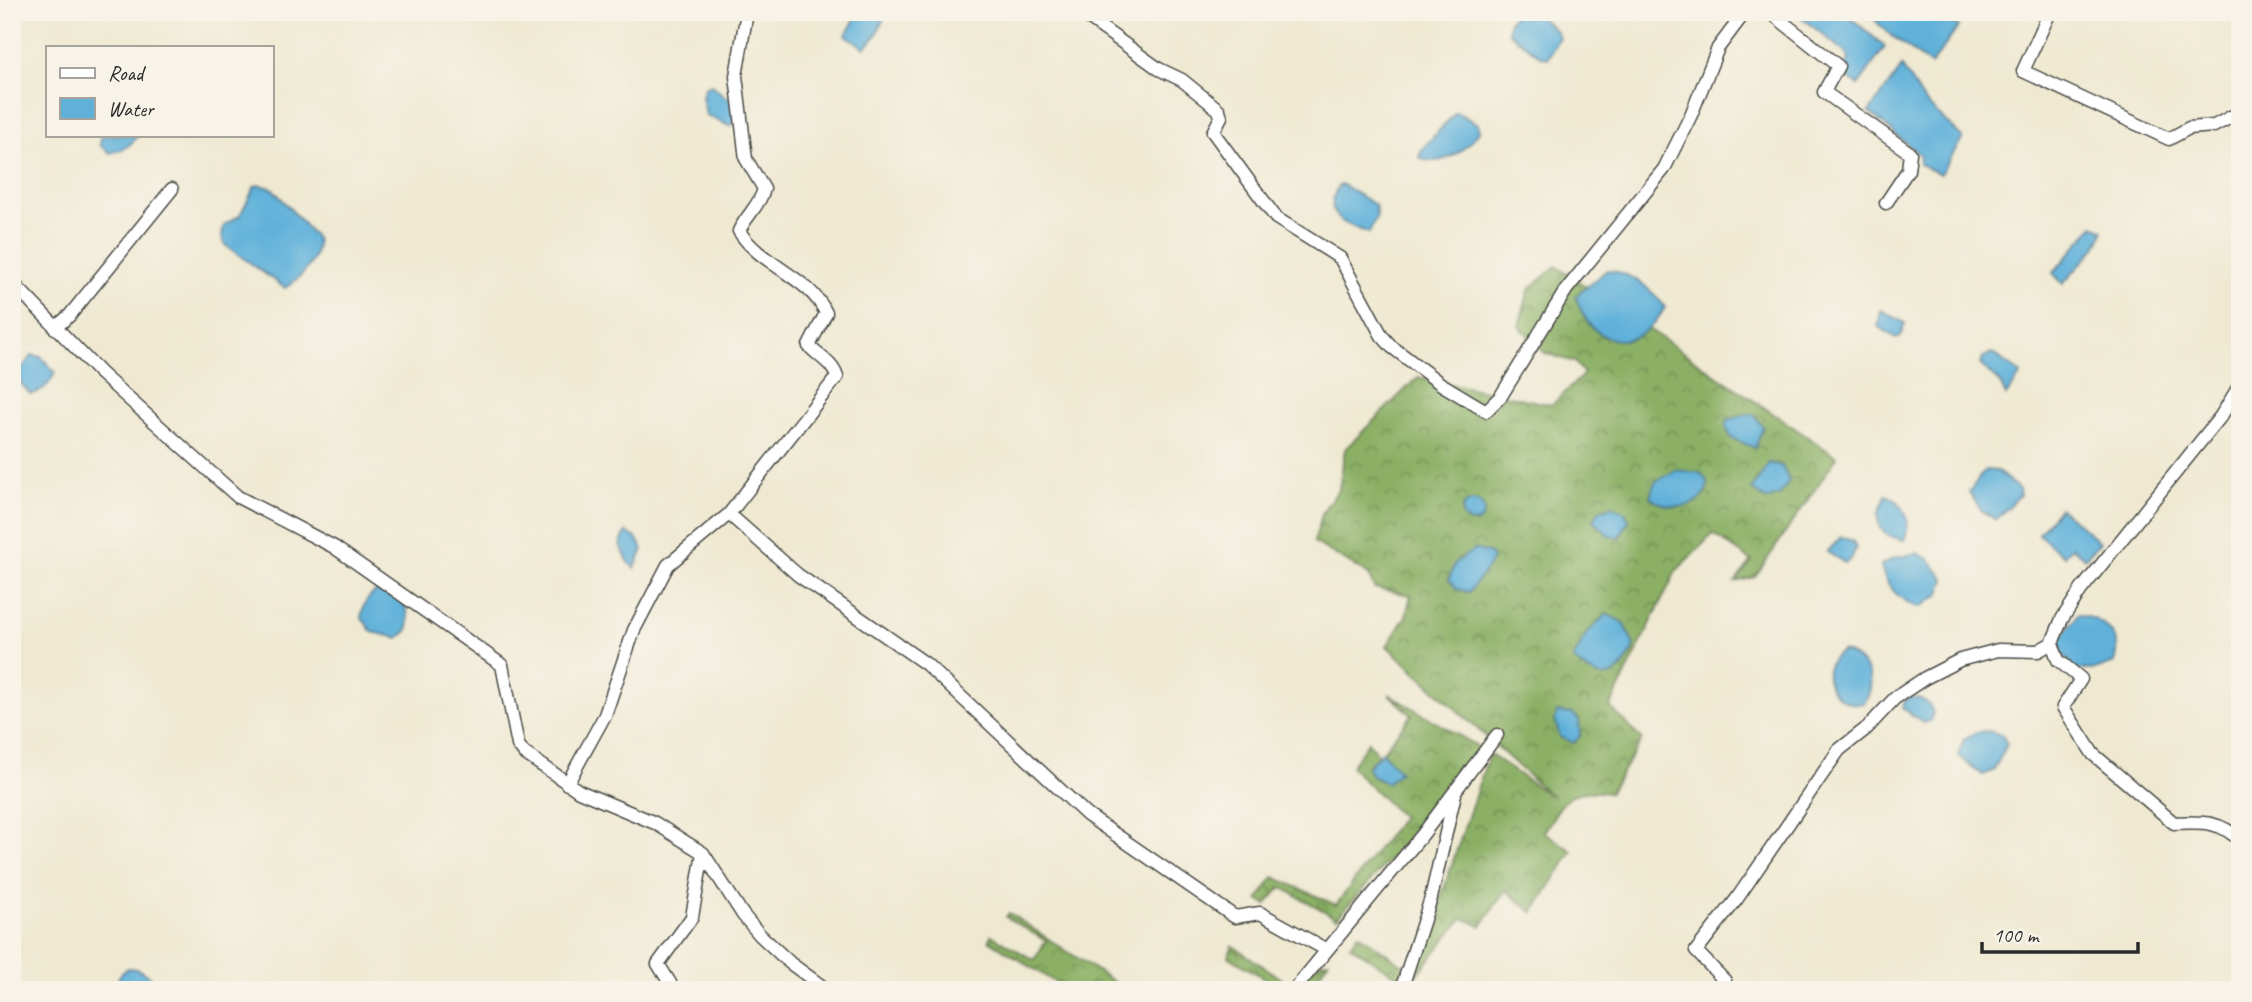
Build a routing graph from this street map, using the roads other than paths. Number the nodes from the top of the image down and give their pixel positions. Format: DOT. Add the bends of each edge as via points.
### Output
graph roads {
  1 [pos="747,12"];
  2 [pos="1080,12"];
  3 [pos="1745,12"];
  4 [pos="1770,12"];
  5 [pos="2050,12"];
  6 [pos="2240,112"];
  7 [pos="172,189"];
  8 [pos="1886,203"];
  9 [pos="12,282"];
  10 [pos="55,328"];
  11 [pos="2240,385"];
  12 [pos="729,514"];
  13 [pos="2052,643"];
  14 [pos="1497,735"];
  15 [pos="567,784"];
  16 [pos="1456,790"];
  17 [pos="2240,841"];
  18 [pos="703,853"];
  19 [pos="1325,948"];
  20 [pos="666,990"];
  21 [pos="827,990"];
  22 [pos="1294,990"];
  23 [pos="1401,990"];
  24 [pos="1720,990"];
  1 -- 12 [label="street" via="736,76 746,159 764,189 739,231 773,265 820,300 826,313 809,346 833,366 837,377"];
  2 -- 3 [label="street" via="1219,110 1221,117 1213,132 1276,218 1340,258 1392,347 1486,411 1501,396 1582,268 1664,169 1718,47"];
  4 -- 8 [label="street" via="1839,66 1824,92 1910,153 1908,170"];
  5 -- 6 [label="street" via="2023,71 2169,139 2189,128 2214,126"];
  7 -- 10 [label="street"];
  9 -- 10 [label="street"];
  10 -- 15 [label="street" via="238,497 334,547 502,665 518,745"];
  11 -- 13 [label="street" via="2221,416 2081,590"];
  12 -- 15 [label="street" via="668,565 634,630 605,715"];
  12 -- 19 [label="street" via="798,575 926,664 1087,815 1236,917 1260,913"];
  13 -- 17 [label="street" via="2058,660 2081,679 2063,707 2094,754 2174,824 2205,821 2229,829"];
  13 -- 24 [label="street" via="2038,651 1998,650 1960,660 1925,677 1839,750 1696,950 1725,981"];
  14 -- 16 [label="street"];
  15 -- 18 [label="street" via="655,823"];
  16 -- 19 [label="street"];
  16 -- 23 [label="street" via="1431,898"];
  18 -- 20 [label="street" via="692,917 658,964 670,983"];
  18 -- 21 [label="street" via="760,935"];
  19 -- 22 [label="street"];
}
